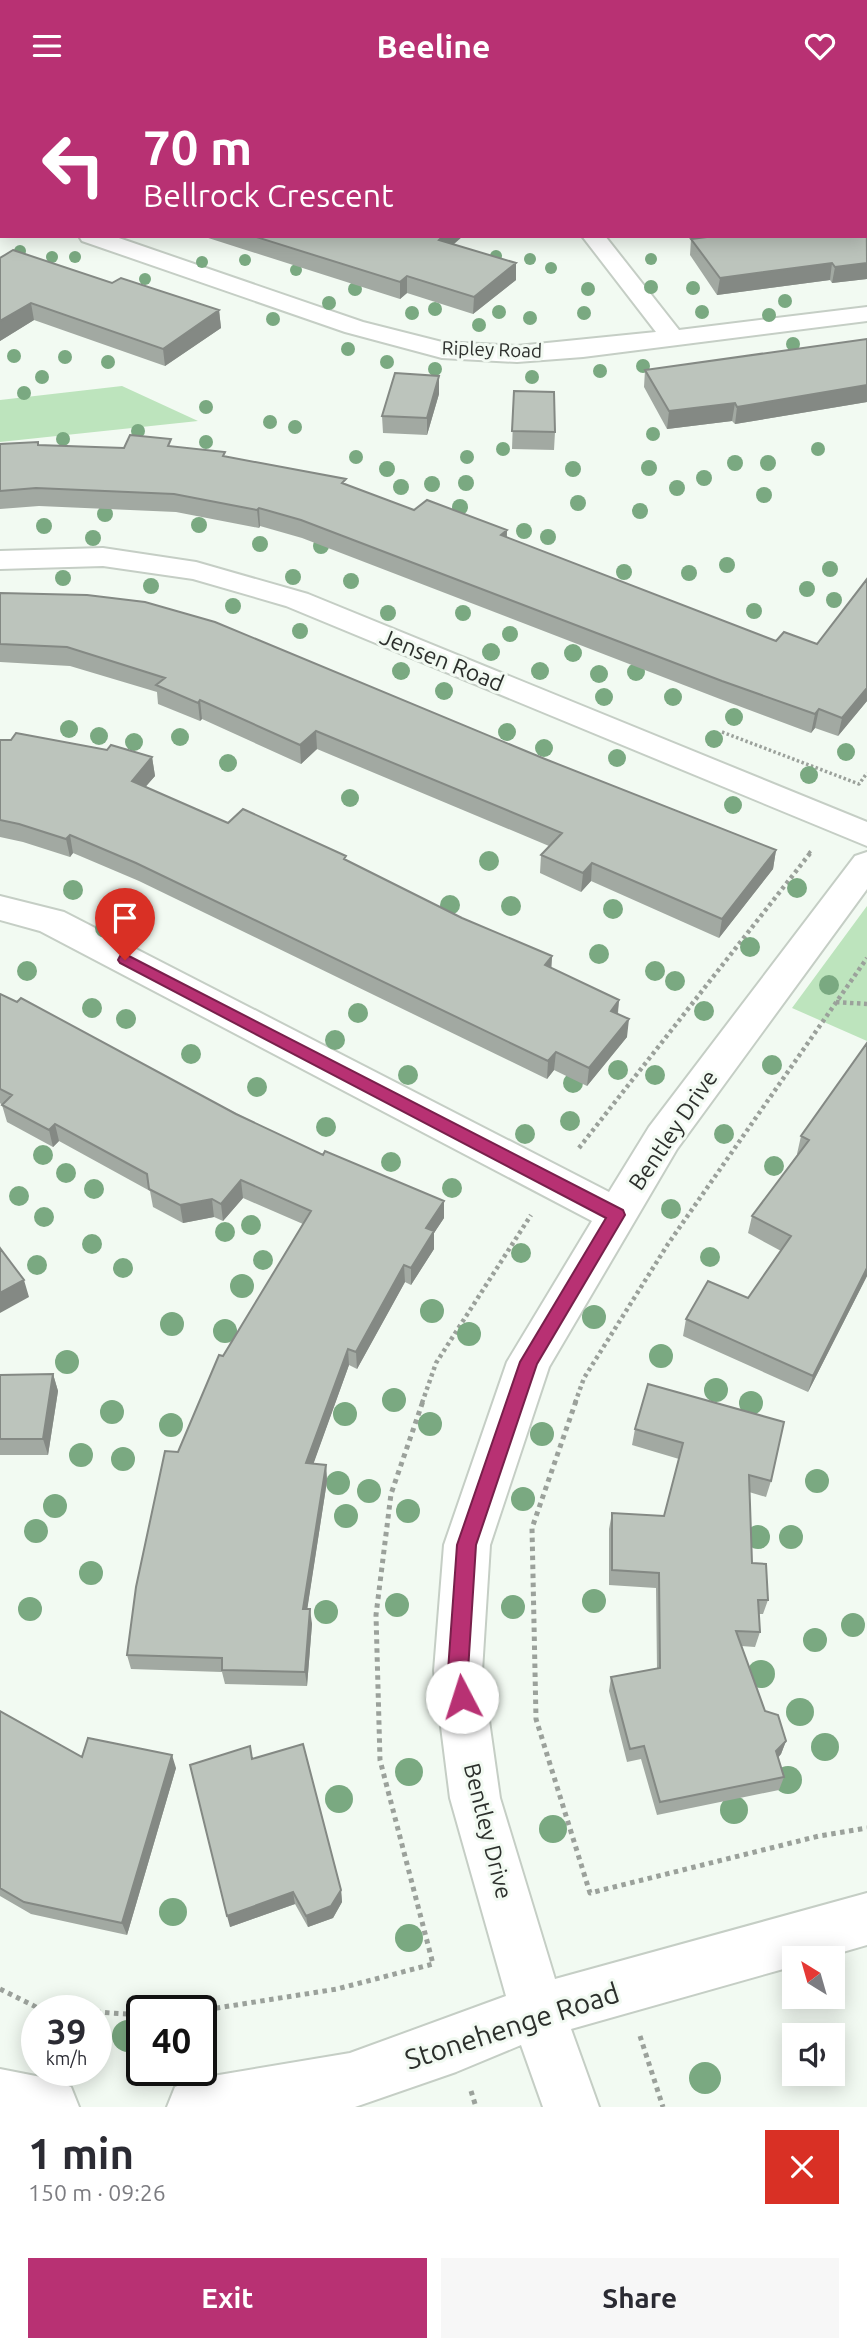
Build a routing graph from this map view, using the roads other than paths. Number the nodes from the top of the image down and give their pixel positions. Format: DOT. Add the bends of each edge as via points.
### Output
graph roads {
  1 [pos="96,238"];
  2 [pos="595,238"];
  3 [pos="867,314"];
  4 [pos="673,338"];
  5 [pos="0,560"];
  6 [pos="867,835"];
  7 [pos="867,863"];
  8 [pos="0,908"];
  9 [pos="617,1215"];
  10 [pos="867,1919"];
  11 [pos="537,2011"];
  12 [pos="0,2097"];
  13 [pos="51,2107"];
  14 [pos="195,2107"];
  15 [pos="570,2107"];
  1 -- 4 [label="street, Ripley Road" via="354,327 442,350 517,354"];
  2 -- 4 [label="street"];
  3 -- 4 [label="street, Ripley Road"];
  5 -- 6 [label="street, Jensen Road" via="103,557 196,571 297,600"];
  7 -- 9 [label="street, Bentley Drive" via="663,1137"];
  8 -- 9 [label="street" via="51,921"];
  9 -- 11 [label="street, Bentley Drive" via="529,1362 467,1545 458,1671 475,1798"];
  10 -- 11 [label="street, Stonehenge Road"];
  11 -- 14 [label="street, Stonehenge Road" via="350,2081"];
  11 -- 15 [label="street, Bentley Drive"];
  12 -- 13 [label="street"];
}
